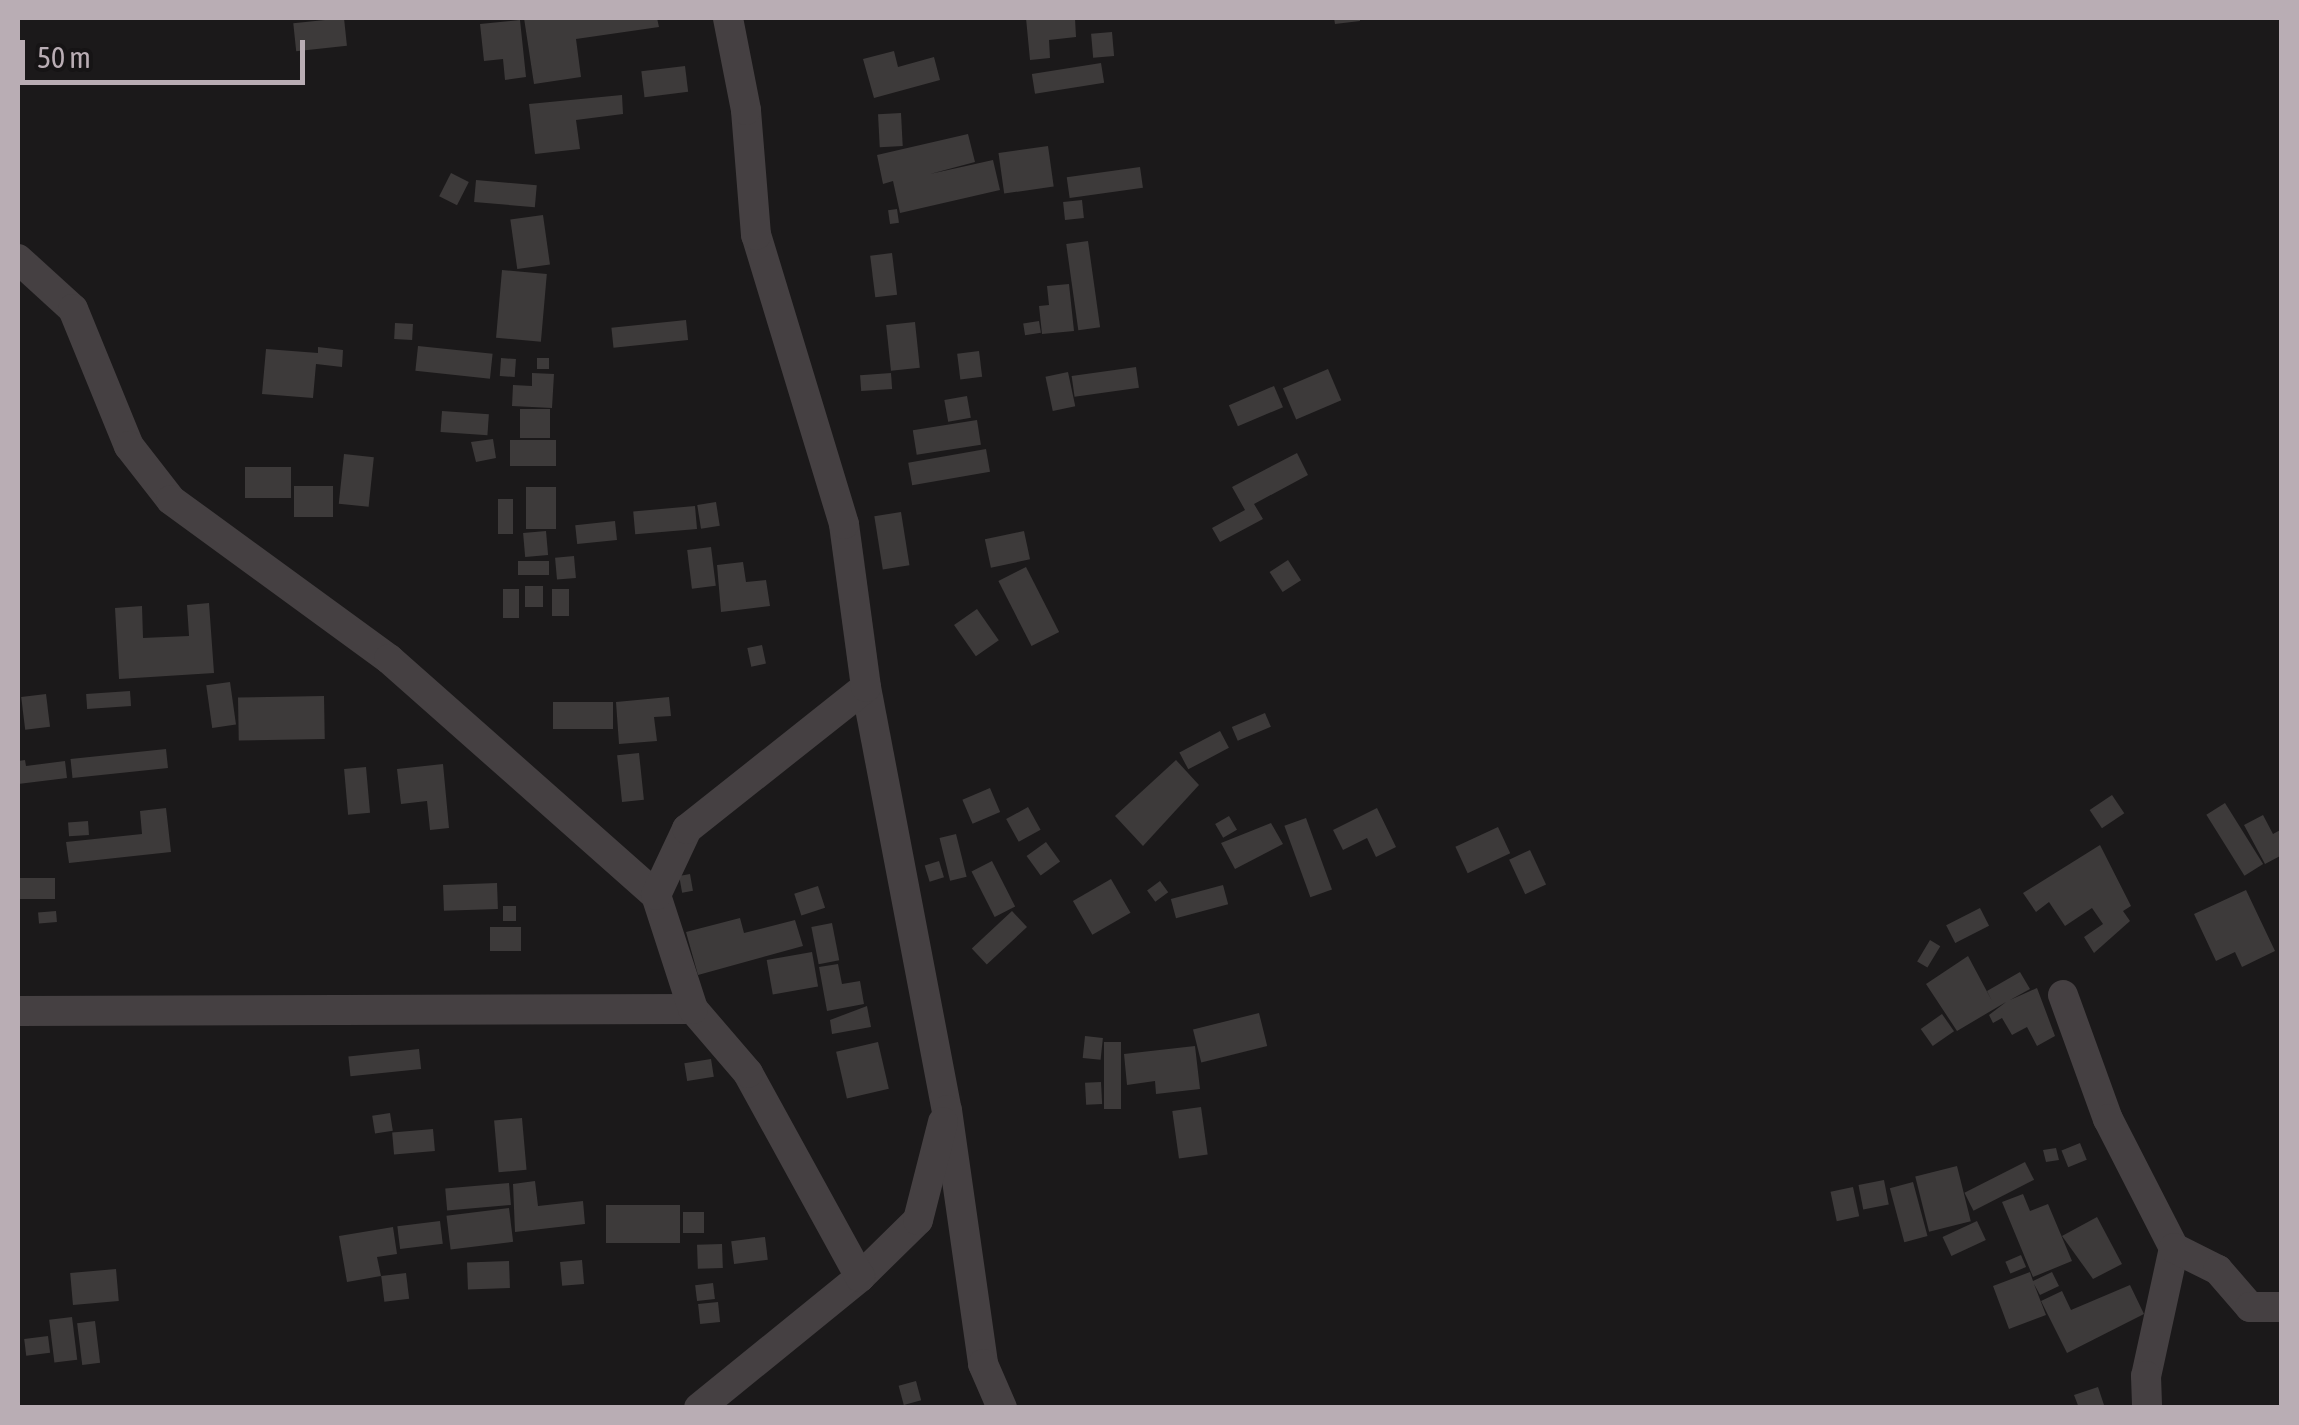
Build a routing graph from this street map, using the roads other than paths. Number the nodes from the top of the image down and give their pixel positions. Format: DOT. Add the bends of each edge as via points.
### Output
graph roads {
  1 [pos="728,18"];
  2 [pos="18,259"];
  3 [pos="866,687"];
  4 [pos="656,895"];
  5 [pos="2063,995"];
  6 [pos="693,1009"];
  7 [pos="18,1011"];
  8 [pos="947,1110"];
  9 [pos="2174,1248"];
  10 [pos="860,1277"];
  11 [pos="2282,1307"];
  12 [pos="698,1408"];
  13 [pos="1002,1408"];
  14 [pos="2148,1408"];
  1 -- 3 [label="street" via="746,110 756,235 844,524"];
  2 -- 4 [label="street" via="73,309 129,446 171,500 389,660"];
  3 -- 4 [label="street" via="687,829"];
  3 -- 8 [label="street"];
  4 -- 6 [label="street"];
  5 -- 9 [label="street" via="2108,1119"];
  6 -- 7 [label="street"];
  6 -- 10 [label="street" via="748,1073"];
  8 -- 10 [label="street" via="918,1220"];
  8 -- 13 [label="street" via="983,1364"];
  9 -- 11 [label="street" via="2218,1270 2250,1307"];
  9 -- 14 [label="street" via="2146,1376"];
  10 -- 12 [label="street"];
}
